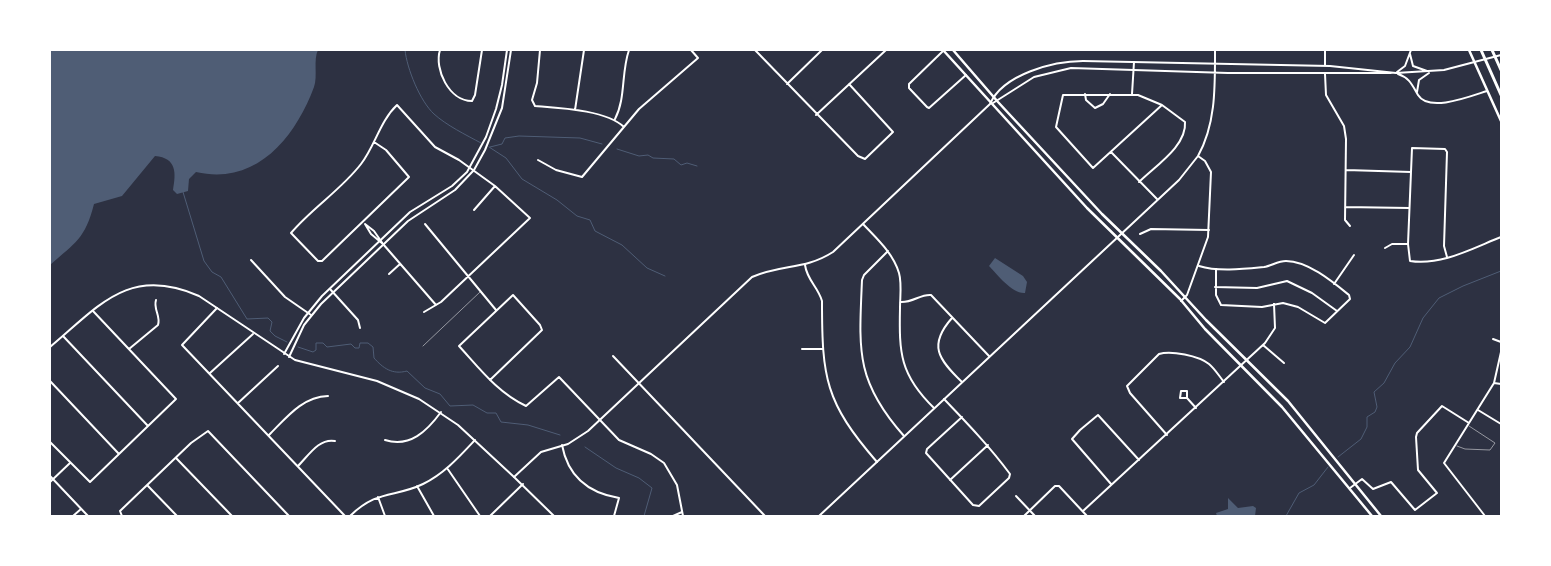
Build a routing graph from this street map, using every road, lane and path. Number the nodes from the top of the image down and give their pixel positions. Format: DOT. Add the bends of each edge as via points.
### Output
graph roads {
  1 [pos="440,50"];
  2 [pos="482,50"];
  3 [pos="507,50"];
  4 [pos="512,50"];
  5 [pos="540,50"];
  6 [pos="584,50"];
  7 [pos="629,50"];
  8 [pos="691,50"];
  9 [pos="755,50"];
  10 [pos="822,50"];
  11 [pos="886,50"];
  12 [pos="943,50"];
  13 [pos="953,50"];
  14 [pos="1215,50"];
  15 [pos="1325,50"];
  16 [pos="1411,50"];
  17 [pos="1469,50"];
  18 [pos="1481,50"];
  19 [pos="1492,50"];
  20 [pos="1410,54"];
  21 [pos="1501,56"];
  22 [pos="1079,61"];
  23 [pos="1134,62"];
  24 [pos="1215,65"];
  25 [pos="1325,66"];
  26 [pos="1079,68"];
  27 [pos="1133,70"];
  28 [pos="1501,70"];
  29 [pos="1215,72"];
  30 [pos="1391,72"];
  31 [pos="1430,72"];
  32 [pos="1396,73"];
  33 [pos="1325,74"];
  34 [pos="966,75"];
  35 [pos="787,84"];
  36 [pos="849,84"];
  37 [pos="1488,91"];
  38 [pos="1417,92"];
  39 [pos="1085,93"];
  40 [pos="1110,94"];
  41 [pos="1132,94"];
  42 [pos="1501,95"];
  43 [pos="993,97"];
  44 [pos="998,102"];
  45 [pos="990,104"];
  46 [pos="1162,105"];
  47 [pos="575,111"];
  48 [pos="816,115"];
  49 [pos="614,120"];
  50 [pos="1501,121"];
  51 [pos="624,127"];
  52 [pos="374,142"];
  53 [pos="1111,152"];
  54 [pos="1198,156"];
  55 [pos="538,160"];
  56 [pos="470,168"];
  57 [pos="474,170"];
  58 [pos="1346,170"];
  59 [pos="1411,172"];
  60 [pos="1139,182"];
  61 [pos="495,186"];
  62 [pos="1087,197"];
  63 [pos="1157,199"];
  64 [pos="1081,202"];
  65 [pos="1345,207"];
  66 [pos="1409,208"];
  67 [pos="474,210"];
  68 [pos="364,223"];
  69 [pos="425,224"];
  70 [pos="863,224"];
  71 [pos="1350,226"];
  72 [pos="1209,230"];
  73 [pos="1121,232"];
  74 [pos="1140,234"];
  75 [pos="1116,236"];
  76 [pos="1501,237"];
  77 [pos="381,239"];
  78 [pos="379,242"];
  79 [pos="383,244"];
  80 [pos="1408,244"];
  81 [pos="1385,248"];
  82 [pos="888,251"];
  83 [pos="1354,255"];
  84 [pos="1447,257"];
  85 [pos="251,260"];
  86 [pos="400,264"];
  87 [pos="804,265"];
  88 [pos="1199,266"];
  89 [pos="1216,268"];
  90 [pos="389,274"];
  91 [pos="468,276"];
  92 [pos="1334,284"];
  93 [pos="1215,287"];
  94 [pos="330,289"];
  95 [pos="481,291"];
  96 [pos="333,292"];
  97 [pos="1186,297"];
  98 [pos="156,300"];
  99 [pos="1181,301"];
  100 [pos="900,302"];
  101 [pos="1274,304"];
  102 [pos="436,305"];
  103 [pos="217,308"];
  104 [pos="496,310"];
  105 [pos="93,311"];
  106 [pos="1337,311"];
  107 [pos="424,312"];
  108 [pos="307,313"];
  109 [pos="311,315"];
  110 [pos="953,317"];
  111 [pos="360,328"];
  112 [pos="253,334"];
  113 [pos="63,336"];
  114 [pos="1493,339"];
  115 [pos="1501,342"];
  116 [pos="1263,345"];
  117 [pos="423,346"];
  118 [pos="50,347"];
  119 [pos="129,348"];
  120 [pos="802,349"];
  121 [pos="823,349"];
  122 [pos="1501,352"];
  123 [pos="284,354"];
  124 [pos="613,356"];
  125 [pos="990,356"];
  126 [pos="289,357"];
  127 [pos="1246,361"];
  128 [pos="1284,363"];
  129 [pos="278,366"];
  130 [pos="1241,366"];
  131 [pos="210,373"];
  132 [pos="1265,378"];
  133 [pos="490,380"];
  134 [pos="50,381"];
  135 [pos="962,382"];
  136 [pos="1224,382"];
  137 [pos="638,383"];
  138 [pos="1259,383"];
  139 [pos="1494,383"];
  140 [pos="1501,384"];
  141 [pos="328,396"];
  142 [pos="944,398"];
  143 [pos="1187,398"];
  144 [pos="238,402"];
  145 [pos="934,408"];
  146 [pos="1196,408"];
  147 [pos="1477,409"];
  148 [pos="441,412"];
  149 [pos="962,417"];
  150 [pos="599,420"];
  151 [pos="1305,423"];
  152 [pos="1468,424"];
  153 [pos="1501,424"];
  154 [pos="148,426"];
  155 [pos="1299,428"];
  156 [pos="268,434"];
  157 [pos="1167,435"];
  158 [pos="904,436"];
  159 [pos="385,440"];
  160 [pos="476,440"];
  161 [pos="335,441"];
  162 [pos="50,442"];
  163 [pos="988,444"];
  164 [pos="562,445"];
  165 [pos="1455,445"];
  166 [pos="119,454"];
  167 [pos="176,457"];
  168 [pos="1139,460"];
  169 [pos="877,462"];
  170 [pos="71,463"];
  171 [pos="298,466"];
  172 [pos="447,468"];
  173 [pos="50,476"];
  174 [pos="514,477"];
  175 [pos="53,480"];
  176 [pos="950,480"];
  177 [pos="50,482"];
  178 [pos="523,484"];
  179 [pos="1112,484"];
  180 [pos="1356,484"];
  181 [pos="148,486"];
  182 [pos="417,486"];
  183 [pos="1350,488"];
  184 [pos="378,496"];
  185 [pos="1016,496"];
  186 [pos="82,509"];
  187 [pos="1030,510"];
  188 [pos="1083,511"];
  189 [pos="550,512"];
  190 [pos="682,512"];
  191 [pos="1378,512"];
  192 [pos="73,516"];
  193 [pos="88,516"];
  194 [pos="122,516"];
  195 [pos="177,516"];
  196 [pos="232,516"];
  197 [pos="289,516"];
  198 [pos="345,516"];
  199 [pos="350,516"];
  200 [pos="385,516"];
  201 [pos="434,516"];
  202 [pos="480,516"];
  203 [pos="490,516"];
  204 [pos="546,516"];
  205 [pos="554,516"];
  206 [pos="614,516"];
  207 [pos="673,516"];
  208 [pos="683,516"];
  209 [pos="765,516"];
  210 [pos="819,516"];
  211 [pos="1024,516"];
  212 [pos="1035,516"];
  213 [pos="1087,516"];
  214 [pos="1373,516"];
  215 [pos="1381,516"];
  216 [pos="1485,516"];
  1 -- 2 [label="street" via="437,59 447,86 457,97 472,101"];
  3 -- 56 [label="street" via="496,109"];
  4 -- 57 [label="street" via="502,108"];
  5 -- 47 [label="street" via="533,104"];
  6 -- 47 [label="street"];
  7 -- 49 [label="street" via="622,101"];
  8 -- 51 [label="street" via="698,58 639,109"];
  9 -- 35 [label="street"];
  10 -- 35 [label="street"];
  11 -- 36 [label="street"];
  12 -- 34 [label="main road"];
  12 -- 34 [label="street" via="909,84 927,108"];
  13 -- 43 [label="main road"];
  14 -- 24 [label="street"];
  15 -- 25 [label="street"];
  16 -- 20 [label="street"];
  17 -- 37 [label="main road"];
  18 -- 42 [label="highway"];
  19 -- 28 [label="highway"];
  20 -- 31 [label="street" via="1415,68"];
  20 -- 32 [label="street" via="1406,66"];
  21 -- 31 [label="street"];
  22 -- 23 [label="street"];
  22 -- 26 [label="street"];
  22 -- 43 [label="street" via="1030,71"];
  23 -- 24 [label="street"];
  23 -- 27 [label="street"];
  24 -- 25 [label="street"];
  24 -- 29 [label="street"];
  25 -- 30 [label="street"];
  25 -- 33 [label="street"];
  26 -- 27 [label="street"];
  26 -- 44 [label="street" via="1034,77"];
  27 -- 29 [label="street"];
  27 -- 41 [label="street"];
  29 -- 33 [label="street"];
  29 -- 54 [label="street" via="1210,128"];
  30 -- 32 [label="street"];
  30 -- 33 [label="street"];
  31 -- 32 [label="street"];
  31 -- 38 [label="street" via="1419,80"];
  32 -- 38 [label="street" via="1408,79"];
  33 -- 58 [label="street" via="1326,95 1345,132"];
  34 -- 45 [label="main road"];
  35 -- 48 [label="street"];
  36 -- 48 [label="street"];
  36 -- 48 [label="street" via="893,132 881,145 862,159"];
  37 -- 38 [label="street" via="1438,104 1425,102"];
  37 -- 50 [label="main road"];
  39 -- 40 [label="street"];
  39 -- 40 [label="street" via="1086,100 1095,108 1103,104"];
  39 -- 53 [label="street" via="1063,95 1056,127 1092,168"];
  40 -- 41 [label="street"];
  41 -- 46 [label="street"];
  43 -- 44 [label="main road"];
  43 -- 45 [label="street"];
  44 -- 45 [label="street"];
  44 -- 62 [label="main road"];
  45 -- 64 [label="main road"];
  45 -- 70 [label="street"];
  46 -- 53 [label="street"];
  46 -- 60 [label="street" via="1185,122 1184,130 1174,147"];
  47 -- 49 [label="street"];
  49 -- 51 [label="street"];
  51 -- 55 [label="street" via="582,177 556,170"];
  52 -- 56 [label="street" via="388,114 397,105 435,147"];
  52 -- 68 [label="street" via="386,150 409,177"];
  52 -- 68 [label="street" via="356,170 291,232 320,262"];
  53 -- 60 [label="street"];
  54 -- 63 [label="street" via="1179,180"];
  54 -- 72 [label="street" via="1206,161 1211,172"];
  56 -- 57 [label="street"];
  56 -- 77 [label="street" via="452,186 410,212"];
  57 -- 61 [label="street"];
  57 -- 79 [label="street" via="455,190 414,216"];
  58 -- 59 [label="street"];
  58 -- 65 [label="street"];
  59 -- 66 [label="street"];
  59 -- 84 [label="street" via="1412,148 1445,149 1444,246"];
  60 -- 63 [label="street"];
  61 -- 67 [label="street"];
  61 -- 91 [label="street" via="530,218"];
  62 -- 64 [label="main road"];
  62 -- 73 [label="main road"];
  63 -- 73 [label="street"];
  64 -- 75 [label="main road"];
  65 -- 66 [label="street"];
  65 -- 71 [label="street" via="1345,220"];
  66 -- 80 [label="street"];
  68 -- 77 [label="street"];
  68 -- 78 [label="street"];
  69 -- 91 [label="street"];
  70 -- 82 [label="street"];
  70 -- 87 [label="street" via="833,252 815,263"];
  72 -- 74 [label="street" via="1151,229"];
  72 -- 88 [label="street"];
  73 -- 75 [label="street"];
  73 -- 97 [label="main road"];
  75 -- 99 [label="main road"];
  75 -- 125 [label="street"];
  76 -- 84 [label="street"];
  77 -- 78 [label="street"];
  77 -- 79 [label="street"];
  78 -- 79 [label="street"];
  78 -- 94 [label="street"];
  79 -- 86 [label="street"];
  79 -- 96 [label="street"];
  80 -- 81 [label="street" via="1392,244"];
  80 -- 84 [label="street" via="1410,261 1435,262"];
  82 -- 100 [label="street" via="899,275"];
  82 -- 158 [label="street" via="864,274 862,280 861,349 864,372 872,394"];
  83 -- 92 [label="street"];
  85 -- 108 [label="street" via="270,283"];
  86 -- 90 [label="street"];
  86 -- 102 [label="street"];
  87 -- 121 [label="street" via="808,280 820,293 822,301"];
  87 -- 137 [label="street" via="771,269 752,277"];
  88 -- 89 [label="street"];
  88 -- 97 [label="street"];
  89 -- 92 [label="street" via="1266,267 1286,261 1308,267"];
  89 -- 93 [label="street"];
  91 -- 95 [label="street"];
  91 -- 102 [label="street"];
  92 -- 106 [label="street" via="1350,297"];
  93 -- 101 [label="street" via="1221,305 1262,307"];
  93 -- 106 [label="street" via="1257,288 1287,281 1312,293"];
  94 -- 96 [label="street"];
  94 -- 108 [label="street"];
  95 -- 104 [label="street"];
  95 -- 117 [label="lane"];
  96 -- 109 [label="street"];
  96 -- 111 [label="street" via="358,320"];
  97 -- 99 [label="street"];
  97 -- 127 [label="main road"];
  98 -- 119 [label="street" via="158,326"];
  99 -- 130 [label="main road"];
  100 -- 110 [label="street" via="911,303 928,294"];
  100 -- 145 [label="street" via="901,360 918,393"];
  101 -- 106 [label="street" via="1295,306 1326,323"];
  101 -- 116 [label="street" via="1275,328"];
  102 -- 107 [label="street"];
  103 -- 105 [label="street" via="186,290 146,284 107,298"];
  103 -- 112 [label="street"];
  103 -- 131 [label="street" via="182,345"];
  104 -- 133 [label="street" via="459,346"];
  104 -- 133 [label="street" via="513,296 542,330"];
  105 -- 113 [label="street"];
  105 -- 119 [label="street"];
  108 -- 109 [label="street"];
  108 -- 123 [label="street"];
  109 -- 126 [label="street"];
  110 -- 125 [label="street"];
  110 -- 135 [label="street" via="939,334 939,349 943,362"];
  112 -- 123 [label="street"];
  112 -- 131 [label="street"];
  113 -- 118 [label="street"];
  113 -- 154 [label="street"];
  114 -- 115 [label="street"];
  116 -- 127 [label="street"];
  116 -- 128 [label="street"];
  119 -- 154 [label="street" via="176,399"];
  120 -- 121 [label="street"];
  121 -- 169 [label="street" via="827,381 839,413"];
  122 -- 139 [label="street"];
  123 -- 126 [label="street"];
  124 -- 137 [label="street"];
  125 -- 135 [label="street"];
  126 -- 148 [label="street" via="390,385"];
  127 -- 130 [label="street"];
  127 -- 132 [label="main road"];
  129 -- 144 [label="street"];
  130 -- 136 [label="street"];
  130 -- 138 [label="main road"];
  131 -- 144 [label="street"];
  132 -- 138 [label="main road"];
  132 -- 151 [label="main road"];
  133 -- 150 [label="street" via="526,406 559,377"];
  134 -- 166 [label="street"];
  135 -- 142 [label="street"];
  136 -- 146 [label="street"];
  136 -- 157 [label="street" via="1202,360 1170,353 1159,354 1127,386"];
  137 -- 150 [label="street"];
  137 -- 209 [label="street"];
  138 -- 155 [label="main road"];
  139 -- 140 [label="street"];
  139 -- 147 [label="street"];
  141 -- 156 [label="street" via="304,402"];
  142 -- 145 [label="street"];
  142 -- 149 [label="street"];
  143 -- 146 [label="street"];
  144 -- 156 [label="street"];
  145 -- 158 [label="street"];
  146 -- 157 [label="street"];
  147 -- 152 [label="street"];
  147 -- 153 [label="street"];
  148 -- 159 [label="street" via="416,438 396,443"];
  148 -- 160 [label="street"];
  149 -- 163 [label="street"];
  149 -- 176 [label="street" via="926,452"];
  150 -- 164 [label="street" via="584,435"];
  150 -- 190 [label="street" via="619,440 664,463 677,485"];
  151 -- 155 [label="main road"];
  151 -- 180 [label="main road"];
  152 -- 165 [label="street"];
  152 -- 165 [label="lane" via="1495,443 1490,450 1465,449"];
  152 -- 180 [label="street" via="1442,406 1416,435 1418,470 1437,493 1415,510 1391,482 1376,489 1362,479"];
  154 -- 166 [label="street"];
  155 -- 183 [label="main road"];
  156 -- 171 [label="street"];
  157 -- 168 [label="street"];
  158 -- 169 [label="street"];
  160 -- 172 [label="street"];
  160 -- 174 [label="street"];
  161 -- 171 [label="street" via="322,442"];
  162 -- 170 [label="street"];
  163 -- 176 [label="street"];
  163 -- 176 [label="street" via="1010,475 977,506 973,506"];
  164 -- 174 [label="street" via="541,452"];
  164 -- 206 [label="street" via="567,463 579,481 599,494 619,498"];
  165 -- 216 [label="street" via="1445,467"];
  166 -- 170 [label="street" via="90,482"];
  167 -- 181 [label="street"];
  167 -- 196 [label="street"];
  167 -- 197 [label="street" via="208,431"];
  168 -- 179 [label="street"];
  168 -- 179 [label="street" via="1098,415 1080,430 1072,439"];
  169 -- 210 [label="street"];
  170 -- 175 [label="street"];
  171 -- 198 [label="street"];
  172 -- 182 [label="street"];
  172 -- 202 [label="street"];
  173 -- 175 [label="street"];
  174 -- 178 [label="street"];
  175 -- 177 [label="street"];
  175 -- 186 [label="street"];
  178 -- 189 [label="street"];
  178 -- 203 [label="street"];
  179 -- 188 [label="street"];
  180 -- 183 [label="street"];
  180 -- 191 [label="main road"];
  181 -- 194 [label="street" via="120,513"];
  181 -- 195 [label="street"];
  182 -- 184 [label="street"];
  182 -- 201 [label="street"];
  183 -- 214 [label="main road"];
  184 -- 199 [label="street"];
  184 -- 200 [label="street"];
  185 -- 187 [label="street"];
  186 -- 192 [label="street"];
  186 -- 193 [label="street"];
  187 -- 188 [label="street" via="1056,486 1062,487"];
  187 -- 211 [label="street"];
  187 -- 212 [label="street"];
  188 -- 213 [label="street"];
  189 -- 204 [label="street"];
  189 -- 205 [label="street"];
  190 -- 207 [label="street"];
  190 -- 208 [label="street"];
  191 -- 214 [label="street"];
  191 -- 215 [label="main road"];
}
